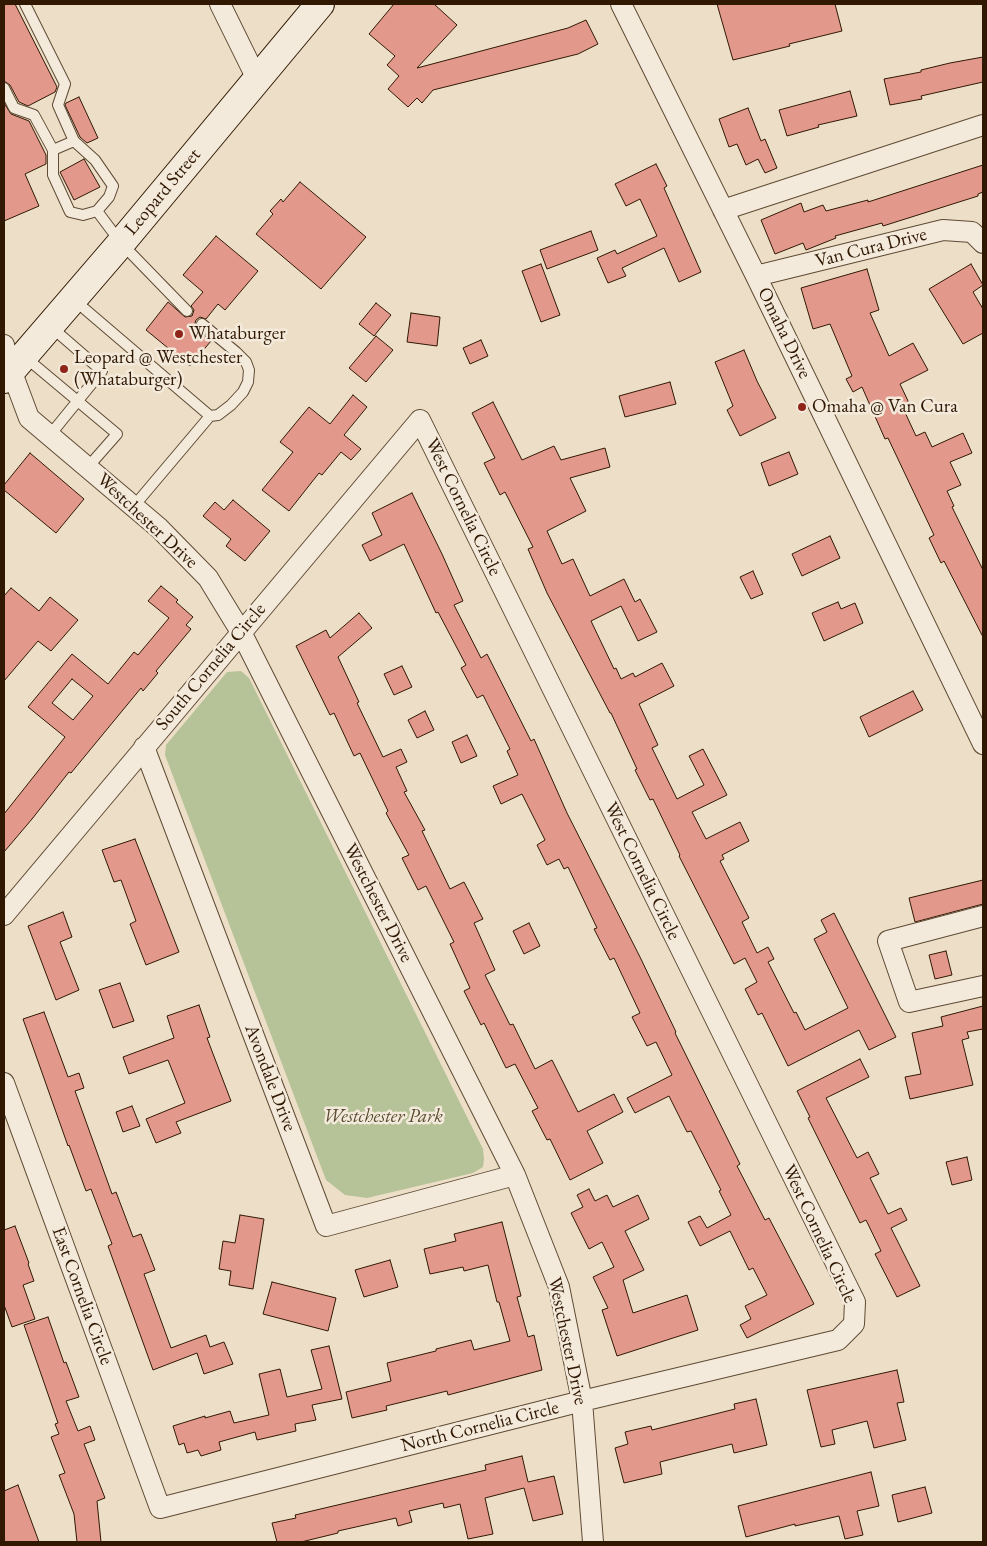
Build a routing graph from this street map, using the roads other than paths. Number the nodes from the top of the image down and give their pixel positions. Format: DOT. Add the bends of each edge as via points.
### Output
graph roads {
  1 [pos="25,4"];
  2 [pos="220,4"];
  3 [pos="320,4"];
  4 [pos="620,4"];
  5 [pos="258,79"];
  6 [pos="4,88"];
  7 [pos="983,125"];
  8 [pos="74,141"];
  9 [pos="53,150"];
  10 [pos="723,210"];
  11 [pos="97,211"];
  12 [pos="120,243"];
  13 [pos="983,243"];
  14 [pos="756,276"];
  15 [pos="72,299"];
  16 [pos="187,311"];
  17 [pos="202,324"];
  18 [pos="49,326"];
  19 [pos="11,363"];
  20 [pos="77,401"];
  21 [pos="210,416"];
  22 [pos="420,420"];
  23 [pos="50,435"];
  24 [pos="88,467"];
  25 [pos="134,506"];
  26 [pos="241,632"];
  27 [pos="983,744"];
  28 [pos="144,747"];
  29 [pos="4,915"];
  30 [pos="983,916"];
  31 [pos="983,986"];
  32 [pos="4,1083"];
  33 [pos="515,1175"];
  34 [pos="854,1324"];
  35 [pos="582,1401"];
  36 [pos="160,1508"];
  37 [pos="593,1542"];
  1 -- 8 [label="lane" via="65,84 58,105"];
  2 -- 5 [label="street"];
  3 -- 5 [label="main road, Leopard Street"];
  4 -- 10 [label="street, Omaha Drive"];
  5 -- 12 [label="main road, Leopard Street"];
  6 -- 9 [label="lane" via="14,108 34,115"];
  7 -- 10 [label="street"];
  8 -- 9 [label="lane"];
  8 -- 11 [label="lane" via="95,160 112,186 109,198"];
  9 -- 11 [label="lane" via="53,175 70,212 83,215"];
  10 -- 14 [label="street, Omaha Drive"];
  11 -- 12 [label="lane"];
  12 -- 15 [label="main road, Leopard Street"];
  12 -- 16 [label="lane"];
  13 -- 14 [label="street, Van Cura Drive" via="972,232 943,230"];
  14 -- 27 [label="street, Omaha Drive"];
  15 -- 18 [label="main road, Leopard Street"];
  15 -- 21 [label="lane"];
  17 -- 21 [label="lane" via="241,357 249,370 243,392 218,415"];
  18 -- 19 [label="main road, Leopard Street"];
  18 -- 20 [label="lane" via="102,371"];
  19 -- 20 [label="lane"];
  19 -- 23 [label="street, Westchester Drive" via="29,418"];
  20 -- 23 [label="lane"];
  20 -- 24 [label="lane" via="117,434"];
  21 -- 25 [label="lane"];
  22 -- 26 [label="street, South Cornelia Circle"];
  22 -- 34 [label="street, West Cornelia Circle" via="855,1302"];
  23 -- 24 [label="street, Westchester Drive"];
  24 -- 25 [label="street, Westchester Drive"];
  25 -- 26 [label="street, Westchester Drive" via="208,578"];
  26 -- 28 [label="street, South Cornelia Circle"];
  26 -- 33 [label="street, Westchester Drive"];
  28 -- 29 [label="street, South Cornelia Circle"];
  28 -- 33 [label="street, Avondale Drive" via="326,1226"];
  30 -- 31 [label="street" via="888,942 909,1002"];
  32 -- 36 [label="street, East Cornelia Circle"];
  33 -- 35 [label="street, Westchester Drive" via="559,1287"];
  34 -- 35 [label="street, North Cornelia Circle" via="838,1340"];
  35 -- 36 [label="street, North Cornelia Circle"];
  35 -- 37 [label="street, Westchester Drive"];
}
